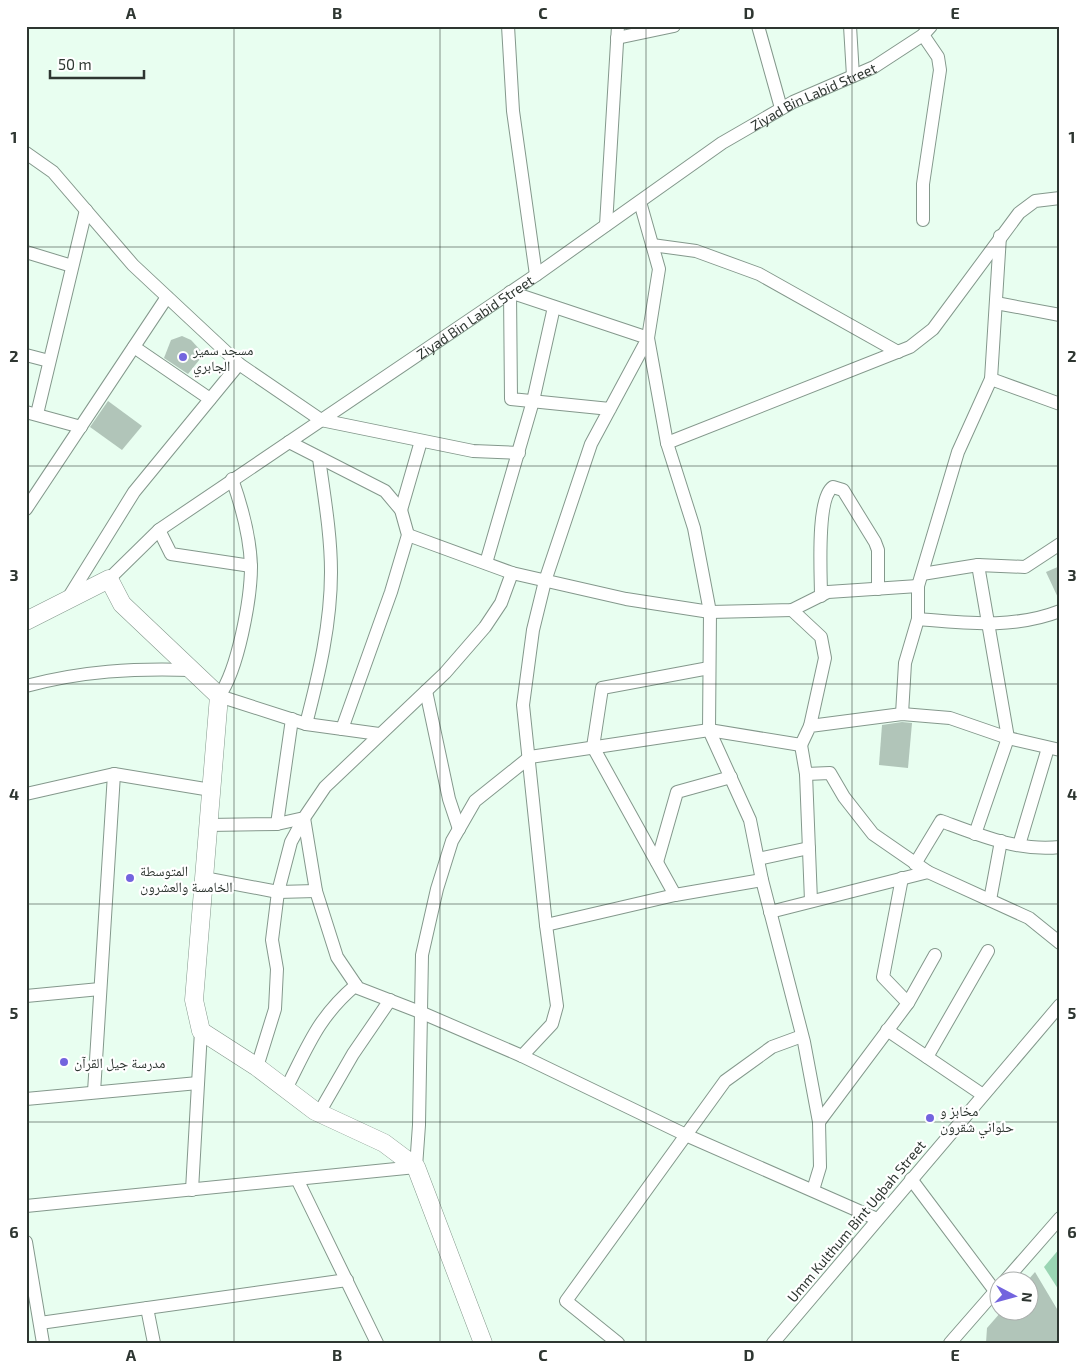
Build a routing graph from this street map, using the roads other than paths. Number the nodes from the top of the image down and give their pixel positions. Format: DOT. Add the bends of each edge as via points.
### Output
graph roads {
  1 [pos="508,26"];
  2 [pos="674,26"];
  3 [pos="758,26"];
  4 [pos="850,26"];
  5 [pos="927,31"];
  6 [pos="617,32"];
  7 [pos="853,76"];
  8 [pos="782,108"];
  9 [pos="26,152"];
  10 [pos="1060,198"];
  11 [pos="640,202"];
  12 [pos="86,210"];
  13 [pos="923,220"];
  14 [pos="606,225"];
  15 [pos="1000,236"];
  16 [pos="652,246"];
  17 [pos="26,252"];
  18 [pos="72,266"];
  19 [pos="536,274"];
  20 [pos="510,292"];
  21 [pos="167,297"];
  22 [pos="996,303"];
  23 [pos="554,307"];
  24 [pos="1060,315"];
  25 [pos="648,338"];
  26 [pos="134,347"];
  27 [pos="898,352"];
  28 [pos="26,355"];
  29 [pos="49,361"];
  30 [pos="239,364"];
  31 [pos="990,380"];
  32 [pos="210,399"];
  33 [pos="533,401"];
  34 [pos="1060,404"];
  35 [pos="610,409"];
  36 [pos="31,413"];
  37 [pos="322,420"];
  38 [pos="81,427"];
  39 [pos="420,441"];
  40 [pos="289,442"];
  41 [pos="667,444"];
  42 [pos="519,453"];
  43 [pos="319,458"];
  44 [pos="232,479"];
  45 [pos="26,510"];
  46 [pos="401,510"];
  47 [pos="159,530"];
  48 [pos="408,534"];
  49 [pos="1060,544"];
  50 [pos="486,563"];
  51 [pos="978,565"];
  52 [pos="251,566"];
  53 [pos="512,573"];
  54 [pos="109,578"];
  55 [pos="920,580"];
  56 [pos="545,581"];
  57 [pos="878,589"];
  58 [pos="821,596"];
  59 [pos="67,601"];
  60 [pos="792,610"];
  61 [pos="1060,611"];
  62 [pos="710,612"];
  63 [pos="918,619"];
  64 [pos="26,621"];
  65 [pos="988,625"];
  66 [pos="710,668"];
  67 [pos="192,670"];
  68 [pos="26,686"];
  69 [pos="426,691"];
  70 [pos="219,696"];
  71 [pos="902,714"];
  72 [pos="292,719"];
  73 [pos="306,724"];
  74 [pos="810,726"];
  75 [pos="342,729"];
  76 [pos="709,730"];
  77 [pos="379,734"];
  78 [pos="1008,738"];
  79 [pos="801,745"];
  80 [pos="593,747"];
  81 [pos="1054,749"];
  82 [pos="530,757"];
  83 [pos="114,774"];
  84 [pos="806,774"];
  85 [pos="731,777"];
  86 [pos="211,790"];
  87 [pos="26,794"];
  88 [pos="304,818"];
  89 [pos="277,824"];
  90 [pos="208,825"];
  91 [pos="459,829"];
  92 [pos="974,834"];
  93 [pos="1001,842"];
  94 [pos="1019,845"];
  95 [pos="1060,847"];
  96 [pos="809,848"];
  97 [pos="758,858"];
  98 [pos="657,862"];
  99 [pos="915,864"];
  100 [pos="928,872"];
  101 [pos="204,878"];
  102 [pos="902,878"];
  103 [pos="762,880"];
  104 [pos="316,891"];
  105 [pos="278,892"];
  106 [pos="675,895"];
  107 [pos="990,900"];
  108 [pos="811,901"];
  109 [pos="770,912"];
  110 [pos="546,925"];
  111 [pos="1060,943"];
  112 [pos="988,951"];
  113 [pos="935,955"];
  114 [pos="356,985"];
  115 [pos="100,989"];
  116 [pos="26,996"];
  117 [pos="390,1000"];
  118 [pos="908,1003"];
  119 [pos="1060,1006"];
  120 [pos="420,1012"];
  121 [pos="887,1030"];
  122 [pos="201,1032"];
  123 [pos="802,1036"];
  124 [pos="522,1056"];
  125 [pos="927,1058"];
  126 [pos="257,1068"];
  127 [pos="198,1083"];
  128 [pos="286,1090"];
  129 [pos="94,1092"];
  130 [pos="982,1095"];
  131 [pos="26,1098"];
  132 [pos="319,1113"];
  133 [pos="819,1122"];
  134 [pos="685,1134"];
  135 [pos="416,1167"];
  136 [pos="297,1179"];
  137 [pos="911,1179"];
  138 [pos="192,1190"];
  139 [pos="814,1190"];
  140 [pos="26,1206"];
  141 [pos="1060,1218"];
  142 [pos="877,1219"];
  143 [pos="26,1242"];
  144 [pos="1012,1272"];
  145 [pos="988,1274"];
  146 [pos="347,1280"];
  147 [pos="988,1300"];
  148 [pos="147,1308"];
  149 [pos="40,1324"];
  150 [pos="43,1343"];
  151 [pos="154,1343"];
  152 [pos="377,1343"];
  153 [pos="483,1343"];
  154 [pos="618,1343"];
  155 [pos="773,1343"];
  156 [pos="950,1343"];
  1 -- 19 [label="street" via="513,111"];
  2 -- 6 [label="street"];
  3 -- 8 [label="street"];
  4 -- 7 [label="street"];
  5 -- 7 [label="street, Ziyad Bin Labid Street" via="874,67"];
  5 -- 13 [label="street" via="940,70 923,184"];
  6 -- 14 [label="street"];
  7 -- 8 [label="street, Ziyad Bin Labid Street"];
  8 -- 11 [label="street, Ziyad Bin Labid Street" via="722,143"];
  9 -- 12 [label="street" via="53,172"];
  10 -- 15 [label="street" via="1035,201 1019,213"];
  11 -- 14 [label="street, Ziyad Bin Labid Street"];
  11 -- 16 [label="street"];
  12 -- 18 [label="street"];
  12 -- 21 [label="street" via="133,265"];
  14 -- 19 [label="street, Ziyad Bin Labid Street"];
  15 -- 22 [label="street"];
  15 -- 27 [label="street" via="933,330 910,348"];
  16 -- 25 [label="street" via="659,270"];
  16 -- 27 [label="street" via="696,251 759,274"];
  17 -- 18 [label="street"];
  18 -- 29 [label="street"];
  19 -- 20 [label="street, Ziyad Bin Labid Street"];
  20 -- 23 [label="street"];
  20 -- 33 [label="street" via="511,399"];
  20 -- 37 [label="street, Ziyad Bin Labid Street"];
  21 -- 26 [label="street"];
  21 -- 30 [label="street"];
  22 -- 24 [label="street"];
  22 -- 31 [label="street"];
  23 -- 25 [label="street"];
  23 -- 33 [label="street"];
  25 -- 35 [label="street"];
  25 -- 41 [label="street"];
  26 -- 32 [label="street"];
  26 -- 38 [label="street"];
  27 -- 41 [label="street"];
  28 -- 29 [label="street"];
  29 -- 36 [label="street"];
  30 -- 32 [label="street"];
  30 -- 37 [label="street"];
  31 -- 34 [label="street"];
  31 -- 55 [label="street" via="958,452"];
  32 -- 59 [label="street" via="134,492"];
  33 -- 35 [label="street"];
  33 -- 42 [label="street"];
  35 -- 56 [label="street" via="591,444"];
  36 -- 38 [label="street"];
  37 -- 39 [label="street"];
  37 -- 40 [label="street, Ziyad Bin Labid Street"];
  38 -- 45 [label="street"];
  39 -- 42 [label="street" via="472,451"];
  39 -- 46 [label="street"];
  40 -- 43 [label="street"];
  40 -- 44 [label="street, Ziyad Bin Labid Street"];
  41 -- 62 [label="street" via="694,528"];
  42 -- 50 [label="street"];
  43 -- 46 [label="street" via="385,491"];
  43 -- 73 [label="street" via="331,572 329,617 323,658"];
  44 -- 47 [label="street, Ziyad Bin Labid Street"];
  44 -- 52 [label="street" via="243,512"];
  46 -- 48 [label="street"];
  47 -- 52 [label="street" via="171,554"];
  47 -- 54 [label="street, Ziyad Bin Labid Street"];
  48 -- 50 [label="street"];
  48 -- 75 [label="street"];
  49 -- 51 [label="street" via="1025,566"];
  50 -- 53 [label="street"];
  51 -- 55 [label="street"];
  51 -- 65 [label="street"];
  52 -- 70 [label="street" via="241,640 227,685"];
  53 -- 56 [label="street"];
  53 -- 69 [label="street" via="502,603 485,627 446,673"];
  54 -- 59 [label="street, Ziyad Bin Labid Street"];
  54 -- 67 [label="street" via="122,604"];
  55 -- 57 [label="street"];
  55 -- 63 [label="street"];
  56 -- 62 [label="street" via="626,599"];
  56 -- 82 [label="street" via="533,630 523,705"];
  57 -- 58 [label="street" via="828,592"];
  57 -- 58 [label="street" via="875,542 843,490 833,487 827,494 822,516"];
  58 -- 60 [label="street"];
  59 -- 64 [label="street, Ziyad Bin Labid Street"];
  60 -- 62 [label="street"];
  60 -- 74 [label="street" via="821,637 825,658"];
  61 -- 65 [label="street" via="1040,618"];
  62 -- 66 [label="street"];
  63 -- 65 [label="street"];
  63 -- 71 [label="street" via="905,663"];
  65 -- 78 [label="street"];
  66 -- 76 [label="street"];
  66 -- 80 [label="street" via="602,688"];
  67 -- 68 [label="street" via="110,671 66,676"];
  67 -- 70 [label="street"];
  69 -- 77 [label="street"];
  69 -- 91 [label="street"];
  70 -- 72 [label="street"];
  70 -- 86 [label="street"];
  71 -- 74 [label="street"];
  71 -- 78 [label="street" via="950,718"];
  72 -- 73 [label="street"];
  72 -- 89 [label="street"];
  73 -- 75 [label="street"];
  74 -- 79 [label="street"];
  75 -- 77 [label="street"];
  76 -- 79 [label="street"];
  76 -- 80 [label="street"];
  76 -- 85 [label="street"];
  77 -- 88 [label="street" via="325,787"];
  78 -- 81 [label="street"];
  78 -- 92 [label="street"];
  79 -- 84 [label="street"];
  80 -- 82 [label="street"];
  80 -- 98 [label="street"];
  81 -- 94 [label="street"];
  82 -- 91 [label="street" via="475,801"];
  82 -- 110 [label="street"];
  83 -- 86 [label="street"];
  83 -- 87 [label="street"];
  83 -- 115 [label="street"];
  84 -- 96 [label="street"];
  84 -- 99 [label="street" via="830,773 873,834"];
  85 -- 97 [label="street" via="750,820"];
  85 -- 98 [label="street" via="677,792"];
  86 -- 90 [label="street"];
  88 -- 89 [label="street"];
  88 -- 104 [label="street"];
  88 -- 105 [label="street" via="291,842"];
  89 -- 90 [label="street"];
  90 -- 101 [label="street"];
  91 -- 120 [label="street" via="437,889 422,954"];
  92 -- 93 [label="street"];
  92 -- 99 [label="street" via="941,821"];
  93 -- 94 [label="street"];
  93 -- 107 [label="street"];
  94 -- 95 [label="street" via="1039,850"];
  96 -- 97 [label="street"];
  96 -- 108 [label="street"];
  97 -- 103 [label="street"];
  98 -- 106 [label="street"];
  99 -- 100 [label="street"];
  100 -- 102 [label="street"];
  100 -- 107 [label="street"];
  101 -- 105 [label="street"];
  101 -- 122 [label="street" via="194,1000"];
  102 -- 108 [label="street"];
  102 -- 118 [label="street" via="883,977"];
  103 -- 106 [label="street"];
  103 -- 109 [label="street"];
  104 -- 105 [label="street"];
  104 -- 114 [label="street" via="337,957"];
  105 -- 126 [label="street" via="272,940 277,969 275,1009"];
  106 -- 110 [label="street"];
  107 -- 111 [label="street" via="1029,918"];
  108 -- 109 [label="street"];
  109 -- 123 [label="street"];
  110 -- 124 [label="street" via="557,1006 552,1024"];
  112 -- 125 [label="street"];
  113 -- 118 [label="street"];
  114 -- 117 [label="street"];
  114 -- 128 [label="street" via="335,1002 319,1023"];
  115 -- 116 [label="street"];
  115 -- 129 [label="street"];
  117 -- 120 [label="street"];
  117 -- 132 [label="street"];
  118 -- 121 [label="street"];
  119 -- 130 [label="street, Umm Kulthum Bint Uqbah Street"];
  120 -- 124 [label="street"];
  120 -- 135 [label="street"];
  121 -- 125 [label="street"];
  121 -- 133 [label="street"];
  122 -- 126 [label="street"];
  122 -- 127 [label="street"];
  123 -- 133 [label="street"];
  123 -- 134 [label="street" via="772,1046 739,1069 725,1081"];
  124 -- 134 [label="street"];
  125 -- 130 [label="street"];
  126 -- 128 [label="street"];
  127 -- 129 [label="street"];
  127 -- 138 [label="street"];
  128 -- 132 [label="street"];
  129 -- 131 [label="street"];
  130 -- 137 [label="street, Umm Kulthum Bint Uqbah Street"];
  132 -- 135 [label="street" via="384,1143"];
  133 -- 139 [label="street" via="820,1167"];
  134 -- 139 [label="street"];
  134 -- 154 [label="street" via="566,1301"];
  135 -- 136 [label="street"];
  135 -- 153 [label="street"];
  136 -- 138 [label="street"];
  136 -- 146 [label="street"];
  137 -- 142 [label="street, Umm Kulthum Bint Uqbah Street"];
  137 -- 145 [label="street"];
  138 -- 140 [label="street"];
  139 -- 142 [label="street"];
  141 -- 144 [label="street"];
  142 -- 155 [label="street, Umm Kulthum Bint Uqbah Street"];
  143 -- 149 [label="street"];
  146 -- 148 [label="street"];
  146 -- 152 [label="street"];
  147 -- 156 [label="street"];
  148 -- 149 [label="street"];
  148 -- 151 [label="street"];
  149 -- 150 [label="street"];
}
